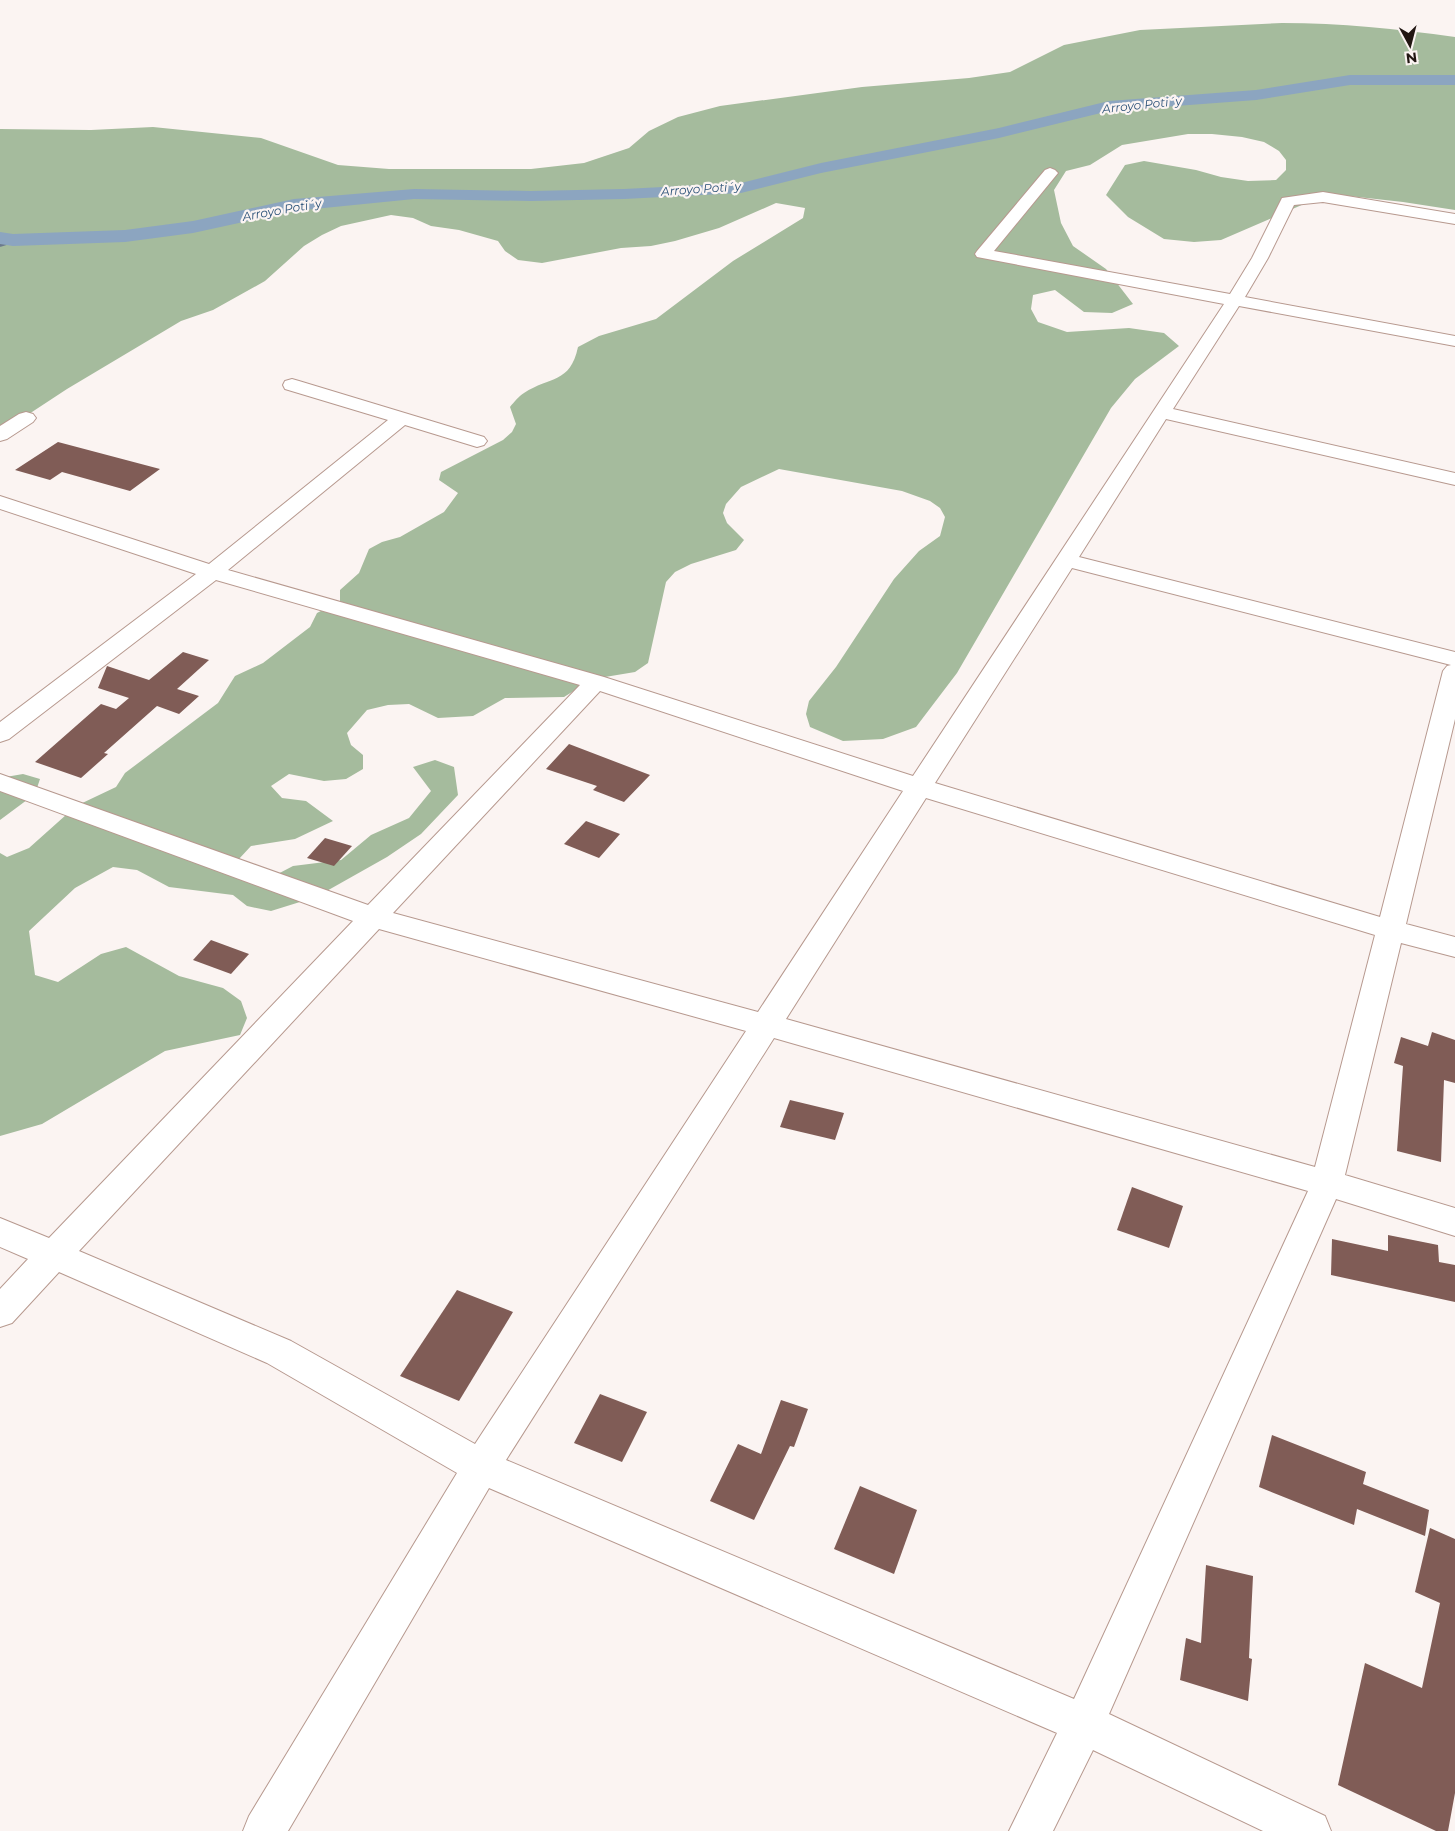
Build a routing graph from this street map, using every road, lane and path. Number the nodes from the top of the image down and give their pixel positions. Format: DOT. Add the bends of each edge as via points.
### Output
graph roads {
  1 [pos="1050,173"];
  2 [pos="1455,219"];
  3 [pos="1236,300"];
  4 [pos="1455,342"];
  5 [pos="292,385"];
  6 [pos="1161,412"];
  7 [pos="26,418"];
  8 [pos="402,418"];
  9 [pos="0,435"];
  10 [pos="477,441"];
  11 [pos="1455,479"];
  12 [pos="0,502"];
  13 [pos="1065,560"];
  14 [pos="212,572"];
  15 [pos="1455,659"];
  16 [pos="1455,671"];
  17 [pos="596,682"];
  18 [pos="0,734"];
  19 [pos="0,782"];
  20 [pos="919,787"];
  21 [pos="374,918"];
  22 [pos="1391,930"];
  23 [pos="1455,947"];
  24 [pos="766,1025"];
  25 [pos="1328,1183"];
  26 [pos="1455,1222"];
  27 [pos="0,1232"];
  28 [pos="54,1255"];
  29 [pos="0,1312"];
  30 [pos="481,1467"];
  31 [pos="1084,1724"];
  32 [pos="264,1831"];
  33 [pos="1030,1831"];
  34 [pos="1310,1831"];
  1 -- 3 [label="street" via="983,254"];
  2 -- 3 [label="street" via="1323,197 1288,201"];
  3 -- 4 [label="street"];
  3 -- 6 [label="street"];
  5 -- 8 [label="street"];
  6 -- 11 [label="street"];
  6 -- 13 [label="street"];
  7 -- 9 [label="street"];
  8 -- 10 [label="street"];
  8 -- 14 [label="street"];
  12 -- 14 [label="street"];
  13 -- 15 [label="street"];
  13 -- 20 [label="street"];
  14 -- 17 [label="street"];
  14 -- 18 [label="street"];
  16 -- 22 [label="street"];
  17 -- 20 [label="street"];
  17 -- 21 [label="street"];
  19 -- 21 [label="street"];
  20 -- 22 [label="street"];
  20 -- 24 [label="street"];
  21 -- 24 [label="street"];
  21 -- 28 [label="street"];
  22 -- 23 [label="street"];
  22 -- 25 [label="street"];
  24 -- 25 [label="street"];
  24 -- 30 [label="street"];
  25 -- 26 [label="street"];
  25 -- 31 [label="street"];
  27 -- 28 [label="street"];
  28 -- 29 [label="street"];
  28 -- 30 [label="street" via="279,1352"];
  30 -- 31 [label="street"];
  30 -- 32 [label="street"];
  31 -- 33 [label="street"];
  31 -- 34 [label="street"];
}
